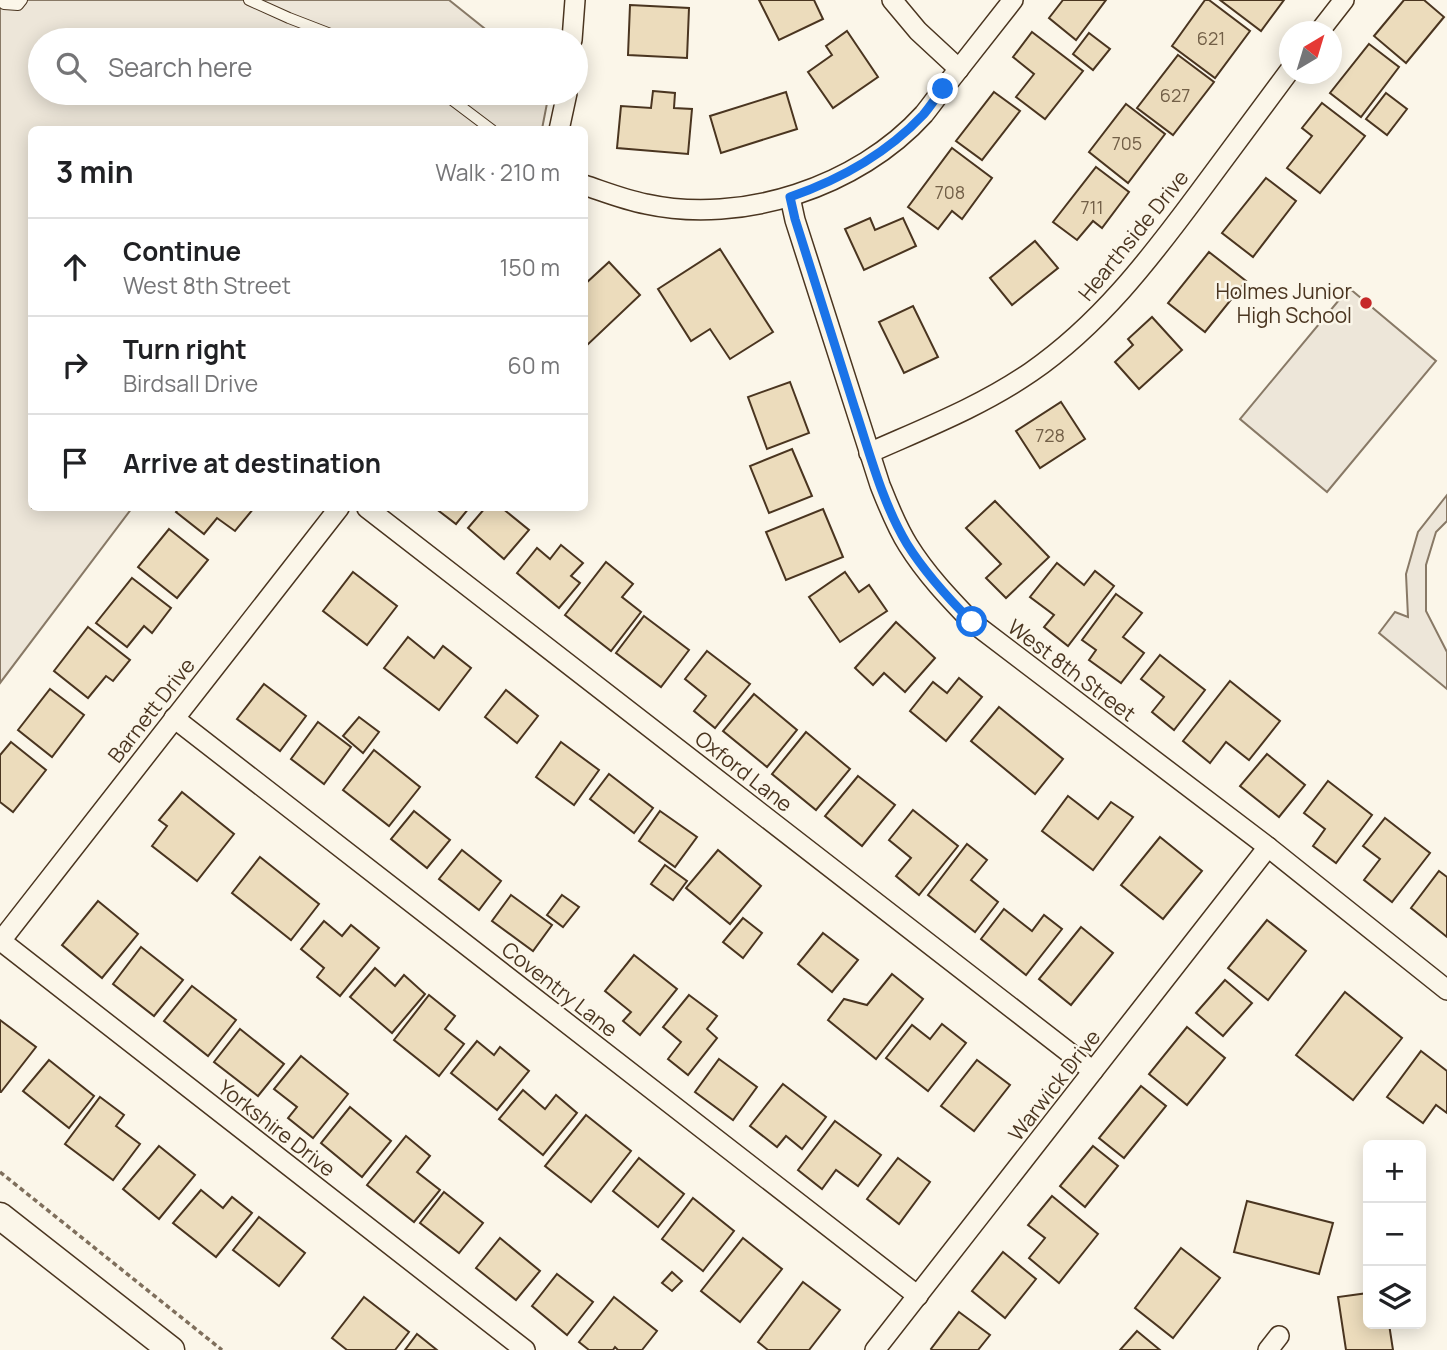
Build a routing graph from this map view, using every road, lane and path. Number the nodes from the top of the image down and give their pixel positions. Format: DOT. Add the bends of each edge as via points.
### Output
graph roads {
  1 [pos="0,0"];
  2 [pos="22,0"];
  3 [pos="250,0"];
  4 [pos="575,0"];
  5 [pos="892,0"];
  6 [pos="1013,0"];
  7 [pos="1344,0"];
  8 [pos="1328,21"];
  9 [pos="315,28"];
  10 [pos="573,28"];
  11 [pos="959,69"];
  12 [pos="1280,84"];
  13 [pos="459,105"];
  14 [pos="564,105"];
  15 [pos="487,126"];
  16 [pos="560,126"];
  17 [pos="588,186"];
  18 [pos="790,197"];
  19 [pos="869,453"];
  20 [pos="338,511"];
  21 [pos="371,511"];
  22 [pos="174,718"];
  23 [pos="1268,847"];
  24 [pos="0,942"];
  25 [pos="1447,990"];
  26 [pos="1093,1072"];
  27 [pos="0,1172"];
  28 [pos="0,1216"];
  29 [pos="918,1296"];
  30 [pos="170,1350"];
  31 [pos="222,1350"];
  32 [pos="525,1350"];
  33 [pos="876,1350"];
  1 -- 2 [label="lane" via="18,5"];
  3 -- 9 [label="lane"];
  4 -- 10 [label="street"];
  5 -- 11 [label="street"];
  6 -- 11 [label="street"];
  7 -- 8 [label="street"];
  11 -- 18 [label="street" via="923,114 876,155"];
  12 -- 19 [label="street, Hearthside Drive" via="1157,249 1101,313 1032,371 999,392"];
  13 -- 15 [label="lane"];
  14 -- 16 [label="street"];
  17 -- 18 [label="street" via="648,205 682,209 737,208"];
  18 -- 19 [label="street, West 8th Street"];
  19 -- 23 [label="street, West 8th Street" via="907,544 972,622"];
  20 -- 22 [label="street, Barnett Drive"];
  21 -- 26 [label="street, Oxford Lane"];
  22 -- 24 [label="street, Barnett Drive"];
  22 -- 29 [label="street, Coventry Lane"];
  23 -- 25 [label="street, West 8th Street"];
  23 -- 26 [label="street, Warwick Drive"];
  24 -- 32 [label="street, Yorkshire Drive"];
  26 -- 29 [label="street, Warwick Drive"];
  27 -- 31 [label="path"];
  28 -- 30 [label="main road"];
  29 -- 33 [label="street, Warwick Drive"];
}
